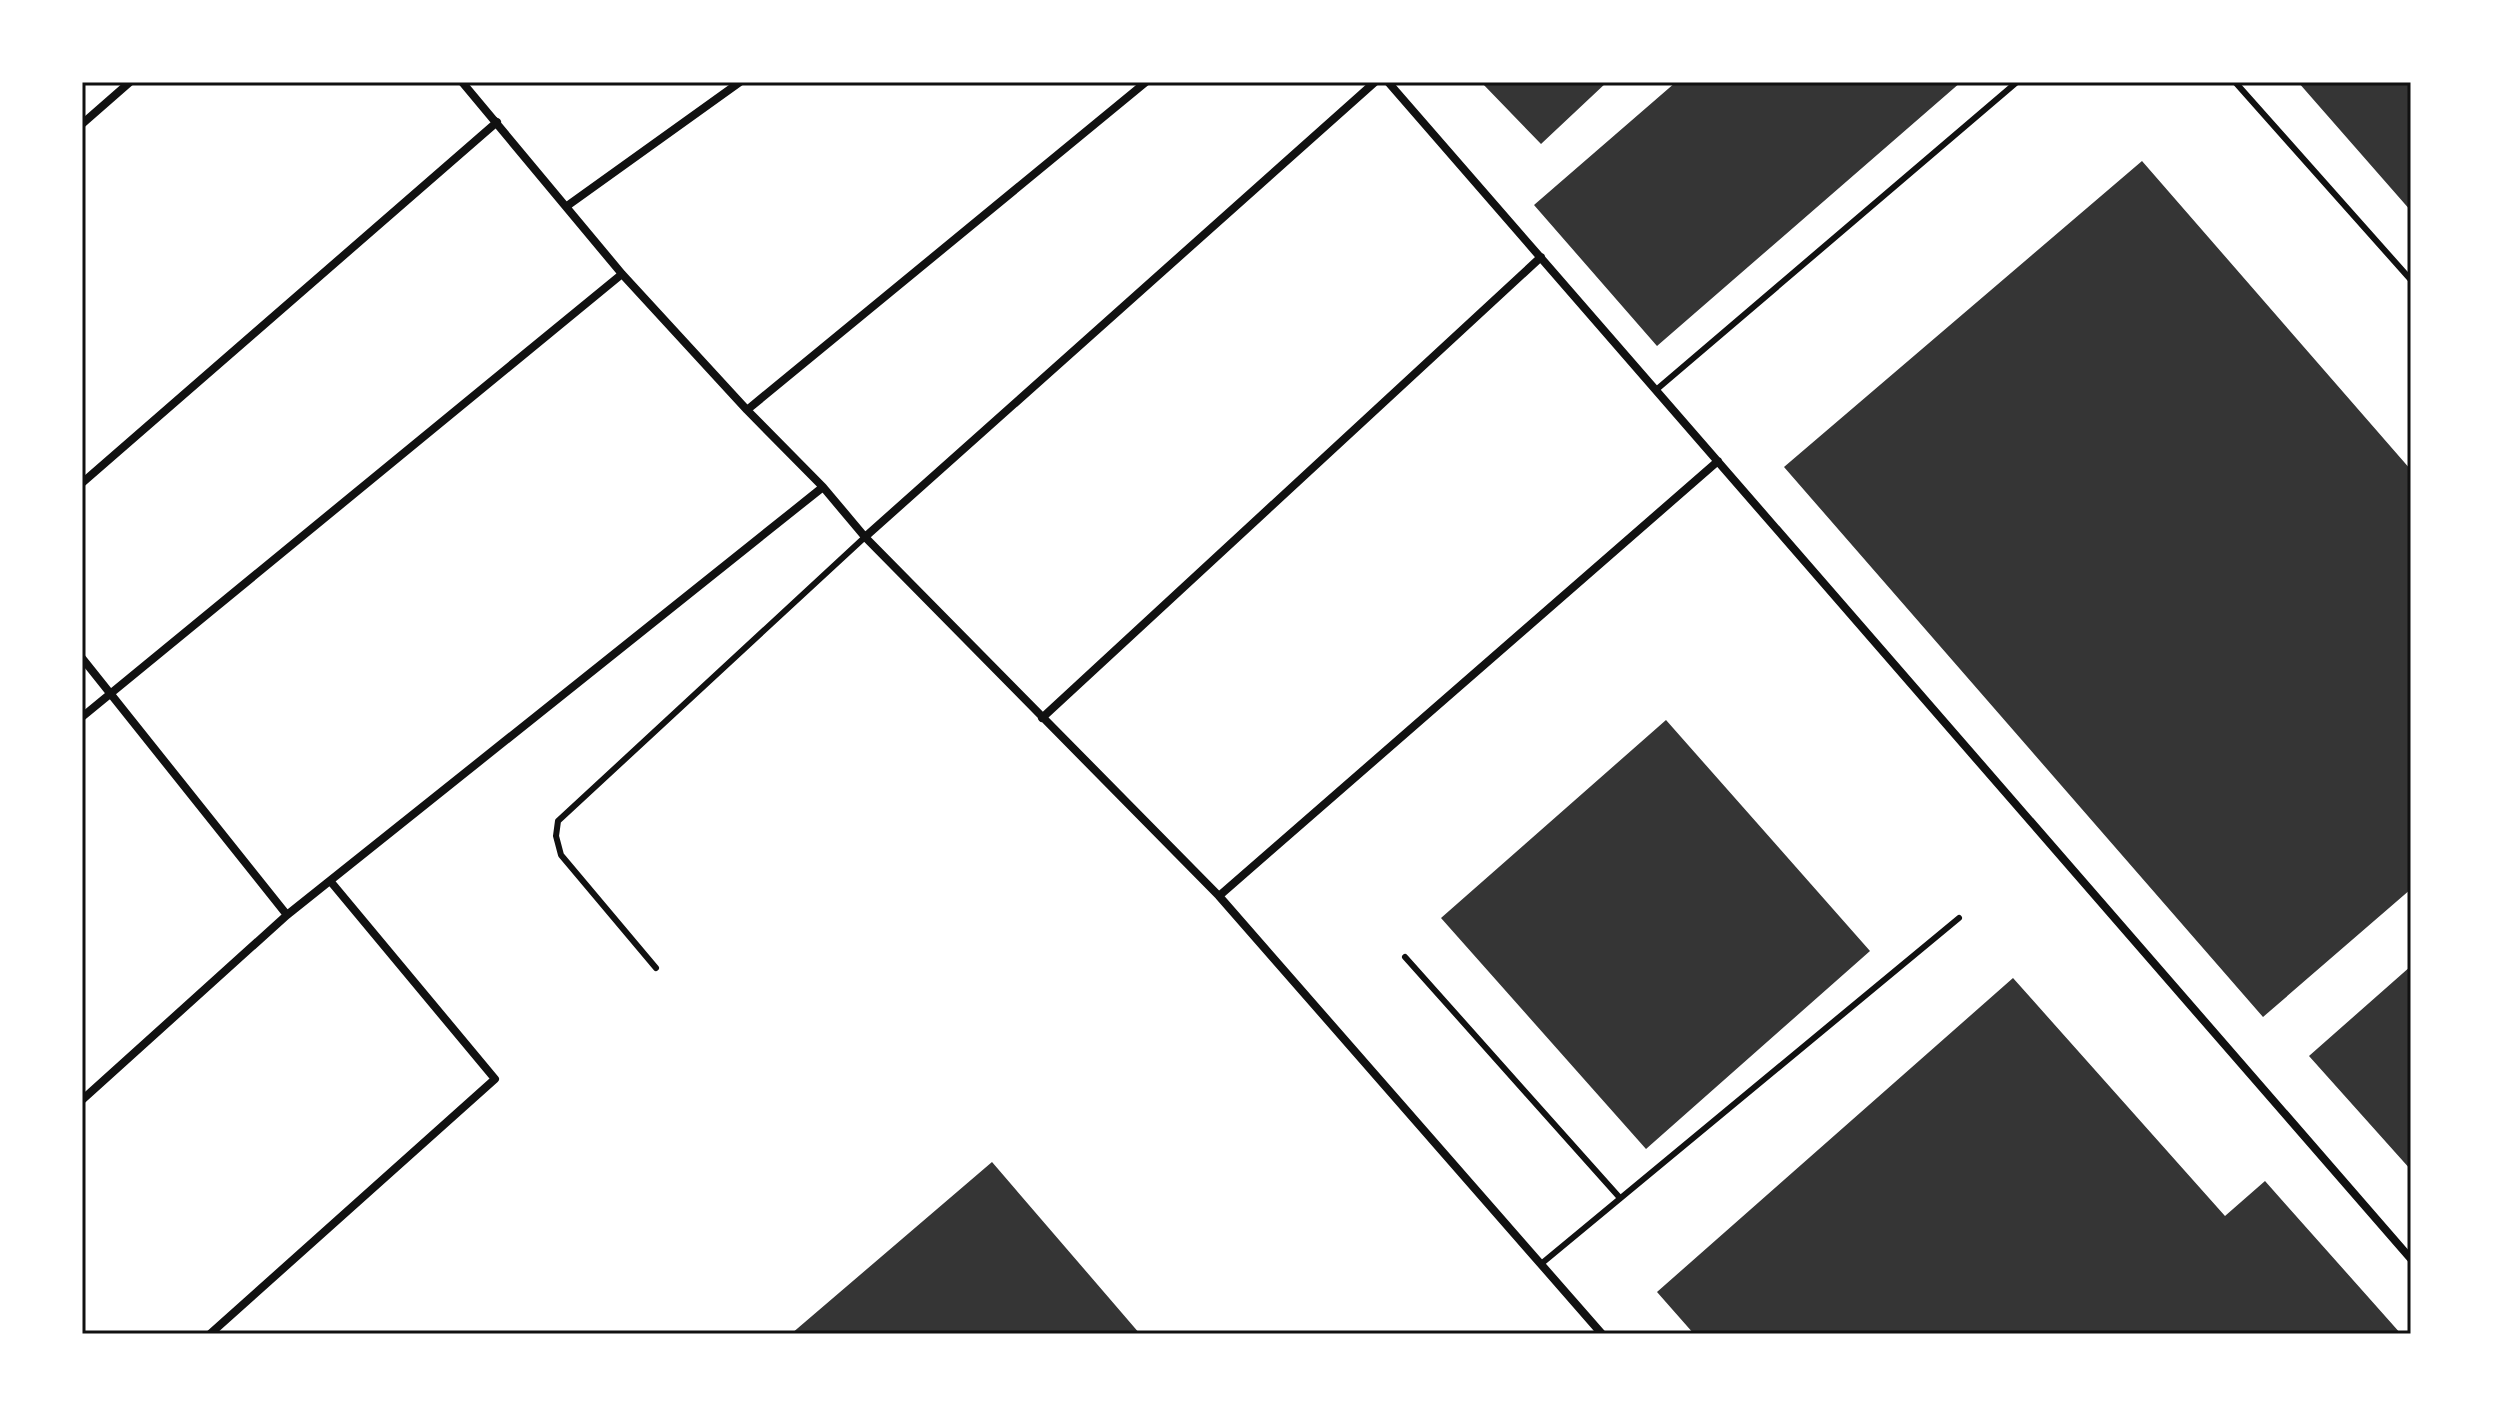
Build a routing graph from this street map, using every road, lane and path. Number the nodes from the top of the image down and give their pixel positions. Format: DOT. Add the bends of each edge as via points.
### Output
graph roads {
  1 [pos="130,82"];
  2 [pos="462,82"];
  3 [pos="740,82"];
  4 [pos="1146,82"];
  5 [pos="1375,82"];
  6 [pos="1388,82"];
  7 [pos="2017,82"];
  8 [pos="2235,82"];
  9 [pos="497,122"];
  10 [pos="82,124"];
  11 [pos="567,206"];
  12 [pos="1541,257"];
  13 [pos="622,274"];
  14 [pos="2411,280"];
  15 [pos="1656,390"];
  16 [pos="747,410"];
  17 [pos="1718,461"];
  18 [pos="82,483"];
  19 [pos="823,487"];
  20 [pos="865,537"];
  21 [pos="82,658"];
  22 [pos="111,692"];
  23 [pos="82,717"];
  24 [pos="1042,718"];
  25 [pos="331,882"];
  26 [pos="1219,896"];
  27 [pos="287,915"];
  28 [pos="1959,918"];
  29 [pos="1405,957"];
  30 [pos="656,968"];
  31 [pos="82,1100"];
  32 [pos="1620,1198"];
  33 [pos="2411,1259"];
  34 [pos="1541,1264"];
  35 [pos="210,1334"];
  36 [pos="1602,1334"];
  1 -- 10 [label="street"];
  2 -- 9 [label="street"];
  3 -- 11 [label="street"];
  4 -- 16 [label="street"];
  5 -- 20 [label="street"];
  6 -- 12 [label="street"];
  7 -- 15 [label="lane"];
  8 -- 14 [label="lane"];
  9 -- 11 [label="street"];
  9 -- 18 [label="street"];
  11 -- 13 [label="street"];
  12 -- 15 [label="street"];
  12 -- 24 [label="street"];
  13 -- 16 [label="street"];
  13 -- 22 [label="street"];
  15 -- 17 [label="street"];
  16 -- 19 [label="street"];
  17 -- 26 [label="street"];
  17 -- 33 [label="street"];
  19 -- 20 [label="street"];
  19 -- 25 [label="street"];
  20 -- 24 [label="street"];
  20 -- 30 [label="lane" via="558,821 561,855"];
  21 -- 22 [label="street"];
  22 -- 23 [label="street"];
  22 -- 27 [label="street"];
  24 -- 26 [label="street"];
  25 -- 27 [label="street"];
  25 -- 35 [label="street" via="495,1079"];
  26 -- 34 [label="street"];
  27 -- 31 [label="street"];
  28 -- 32 [label="lane"];
  29 -- 32 [label="lane"];
  32 -- 34 [label="lane"];
  34 -- 36 [label="street"];
}
